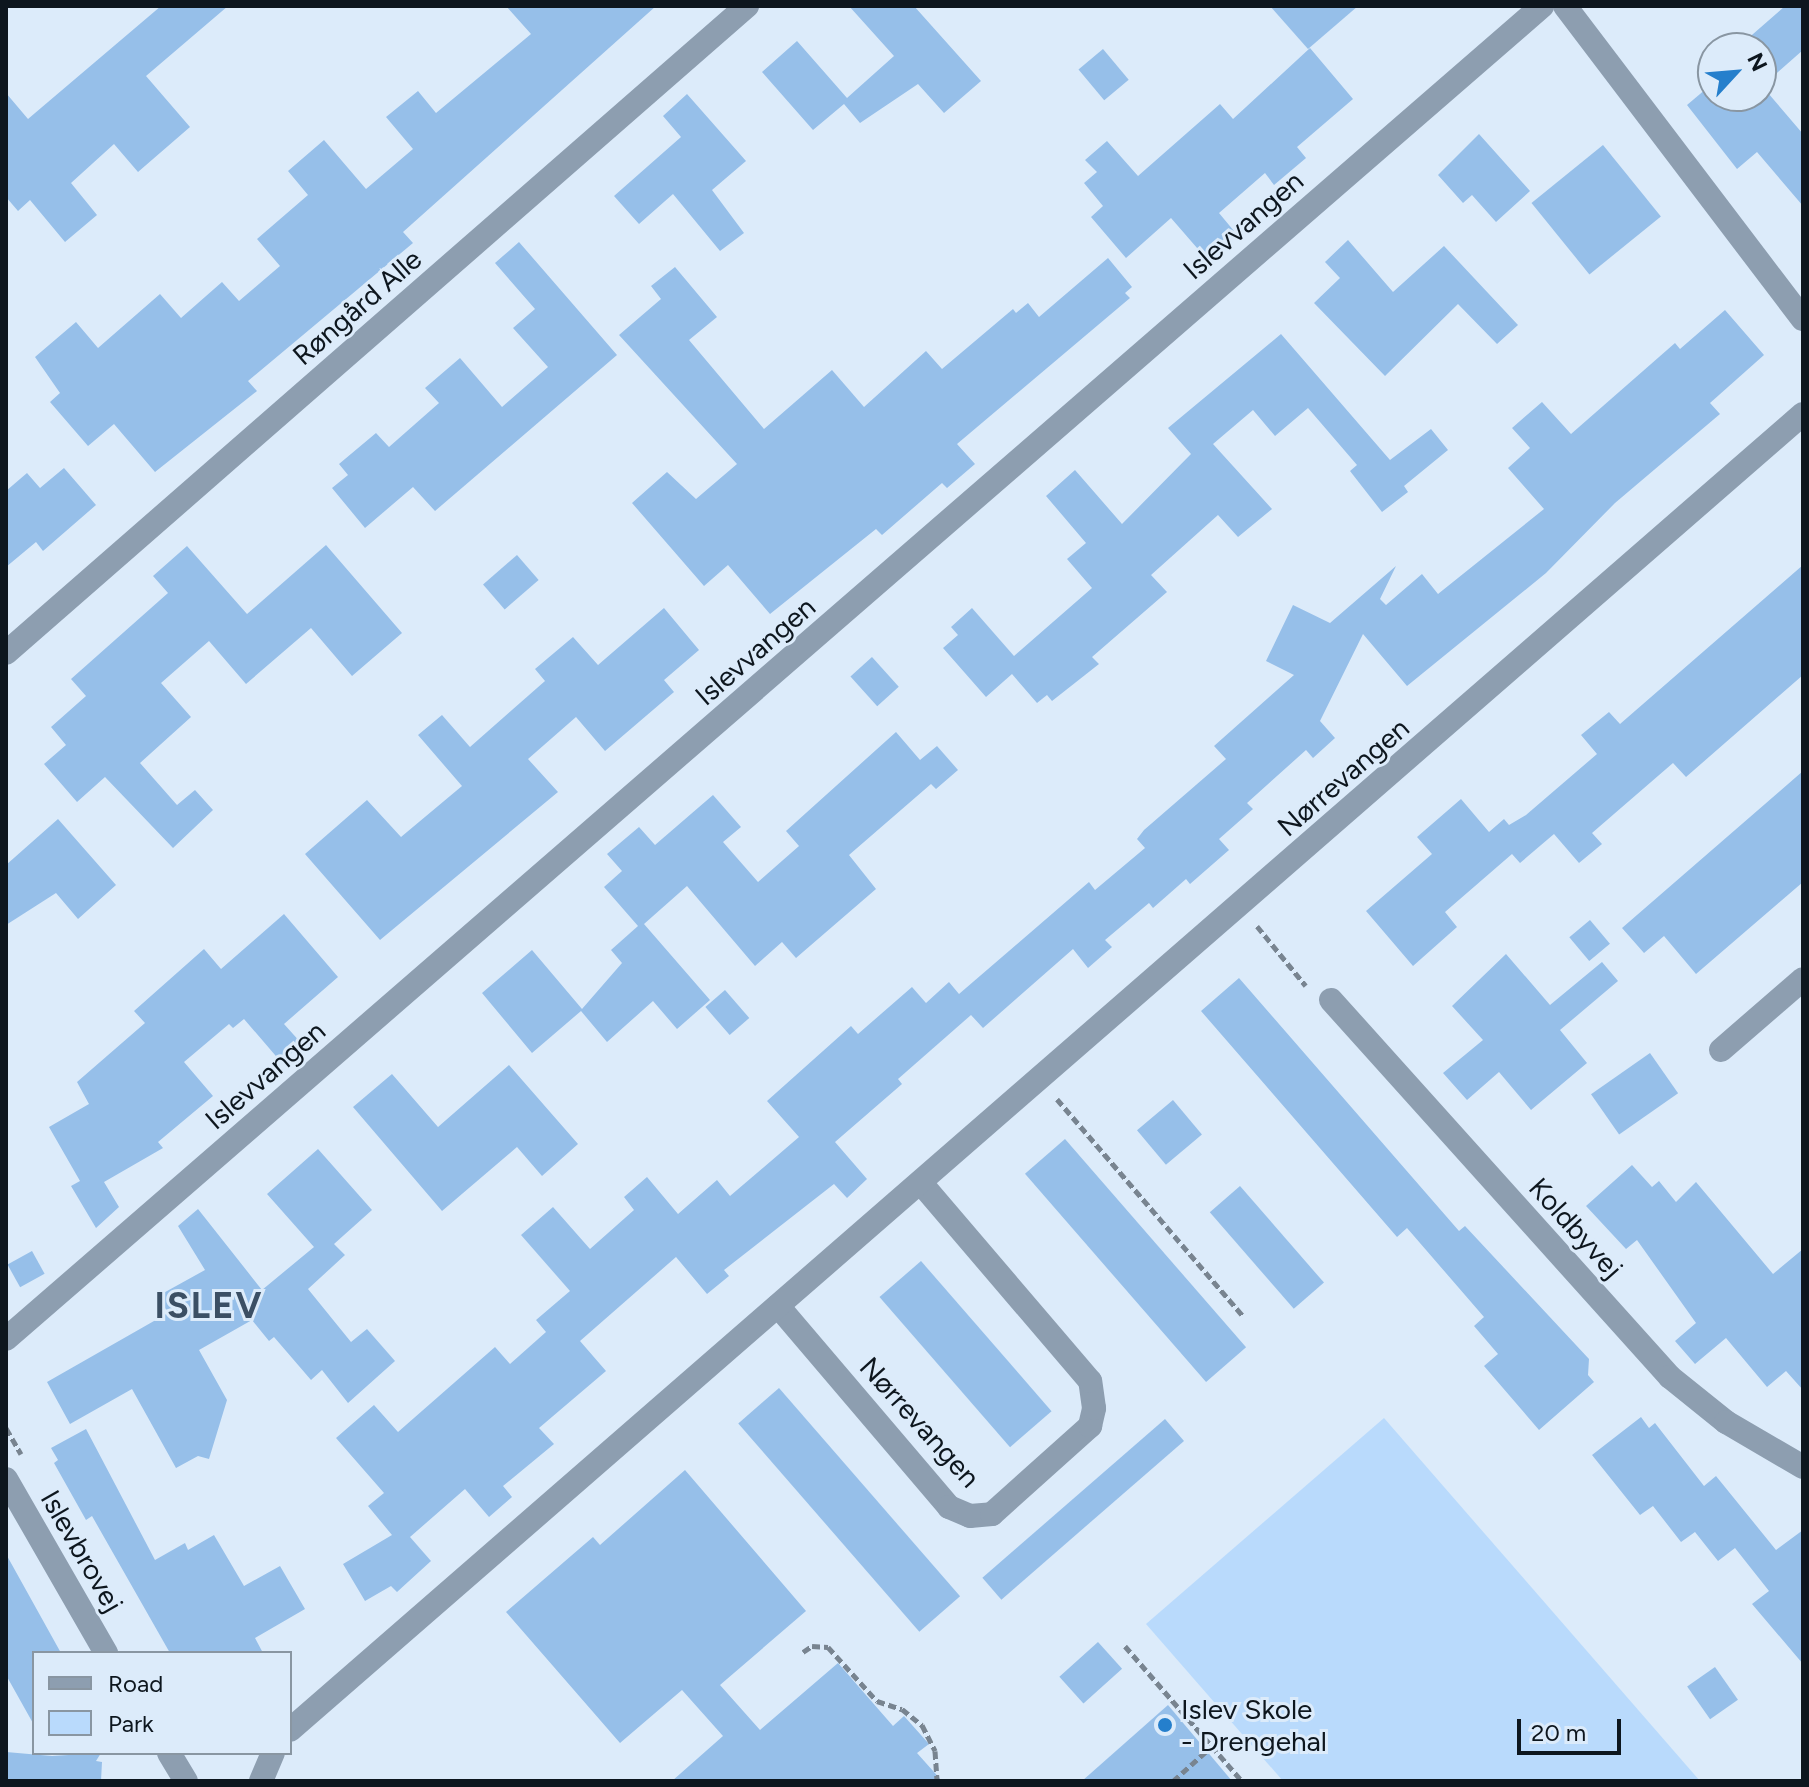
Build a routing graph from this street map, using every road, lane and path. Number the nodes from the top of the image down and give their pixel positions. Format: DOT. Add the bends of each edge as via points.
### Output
graph roads {
  1 [pos="747,6"];
  2 [pos="1542,6"];
  3 [pos="1565,6"];
  4 [pos="1803,319"];
  5 [pos="1803,414"];
  6 [pos="6,653"];
  7 [pos="1241,906"];
  8 [pos="1803,979"];
  9 [pos="1331,1000"];
  10 [pos="1721,1050"];
  11 [pos="1040,1079"];
  12 [pos="921,1183"];
  13 [pos="778,1306"];
  14 [pos="1244,1317"];
  15 [pos="6,1339"];
  16 [pos="1803,1467"];
  17 [pos="6,1479"];
  18 [pos="1125,1646"];
  19 [pos="105,1651"];
  20 [pos="803,1652"];
  21 [pos="292,1728"];
  22 [pos="1212,1746"];
  23 [pos="170,1755"];
  24 [pos="272,1755"];
  25 [pos="186,1781"];
  26 [pos="261,1781"];
  27 [pos="937,1781"];
  28 [pos="1173,1781"];
  29 [pos="1242,1781"];
  1 -- 6 [label="street, Røngård Alle"];
  2 -- 15 [label="street, Islevvangen"];
  3 -- 4 [label="street"];
  5 -- 7 [label="street, Nørrevangen"];
  7 -- 9 [label="path" via="1314,995"];
  7 -- 11 [label="street, Nørrevangen"];
  8 -- 10 [label="street"];
  9 -- 16 [label="street, Koldbyvej" via="1670,1377 1726,1422"];
  11 -- 12 [label="street, Nørrevangen"];
  11 -- 14 [label="path"];
  12 -- 13 [label="street, Nørrevangen"];
  12 -- 13 [label="street, Nørrevangen" via="1090,1381 1090,1426 992,1514 970,1516 949,1507"];
  13 -- 21 [label="street, Nørrevangen"];
  17 -- 19 [label="street, Islevbrovej"];
  18 -- 22 [label="path"];
  20 -- 27 [label="path" via="812,1646 828,1647 877,1701 902,1709 922,1725 935,1751"];
  22 -- 28 [label="path"];
  22 -- 29 [label="path"];
  23 -- 25 [label="street"];
  24 -- 26 [label="street"];
}
